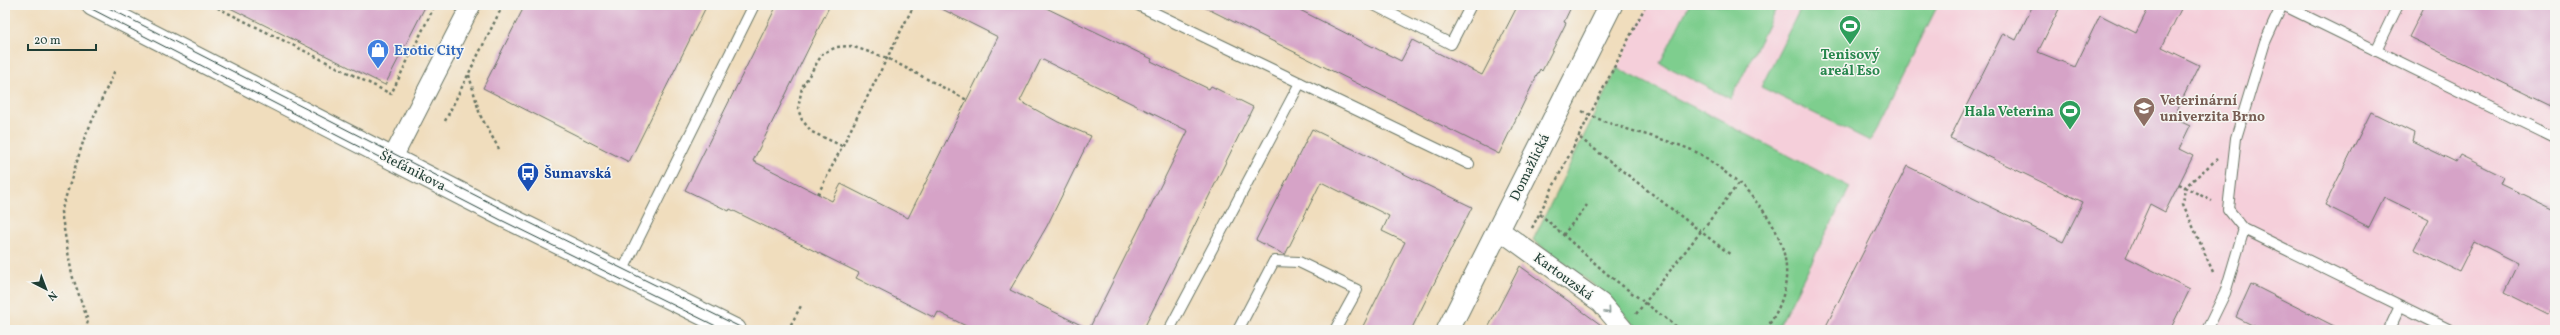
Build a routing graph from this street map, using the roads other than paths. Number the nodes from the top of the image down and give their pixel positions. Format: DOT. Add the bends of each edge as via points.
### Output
graph roads {
  1 [pos="93,5"];
  2 [pos="471,5"];
  3 [pos="754,5"];
  4 [pos="1138,5"];
  5 [pos="1374,5"];
  6 [pos="1471,5"];
  7 [pos="1611,5"];
  8 [pos="2283,5"];
  9 [pos="2398,5"];
  10 [pos="2376,51"];
  11 [pos="1300,83"];
  12 [pos="2555,138"];
  13 [pos="392,159"];
  14 [pos="1469,164"];
  15 [pos="1498,229"];
  16 [pos="2244,229"];
  17 [pos="621,274"];
  18 [pos="2400,306"];
  19 [pos="736,330"];
  20 [pos="1169,330"];
  21 [pos="1238,330"];
  22 [pos="1335,330"];
  23 [pos="1448,330"];
  24 [pos="1624,330"];
  25 [pos="2207,330"];
  26 [pos="2389,330"];
  27 [pos="2450,330"];
  1 -- 13 [label="street, Štefánikova"];
  2 -- 13 [label="street"];
  3 -- 17 [label="lane"];
  4 -- 11 [label="lane"];
  5 -- 6 [label="lane" via="1451,44"];
  7 -- 15 [label="street, Domažlická"];
  8 -- 10 [label="lane"];
  8 -- 16 [label="lane" via="2265,42 2236,138 2228,209"];
  9 -- 10 [label="lane"];
  10 -- 12 [label="lane"];
  11 -- 14 [label="lane"];
  11 -- 20 [label="lane"];
  13 -- 17 [label="street, Štefánikova"];
  15 -- 23 [label="street, Domažlická"];
  15 -- 24 [label="street, Kartouzská, one-way" via="1601,303"];
  16 -- 18 [label="lane"];
  16 -- 25 [label="lane" via="2225,293"];
  17 -- 19 [label="street, Štefánikova"];
  18 -- 26 [label="lane"];
  18 -- 27 [label="lane"];
  21 -- 22 [label="lane" via="1274,261 1299,262 1357,290"];
}
